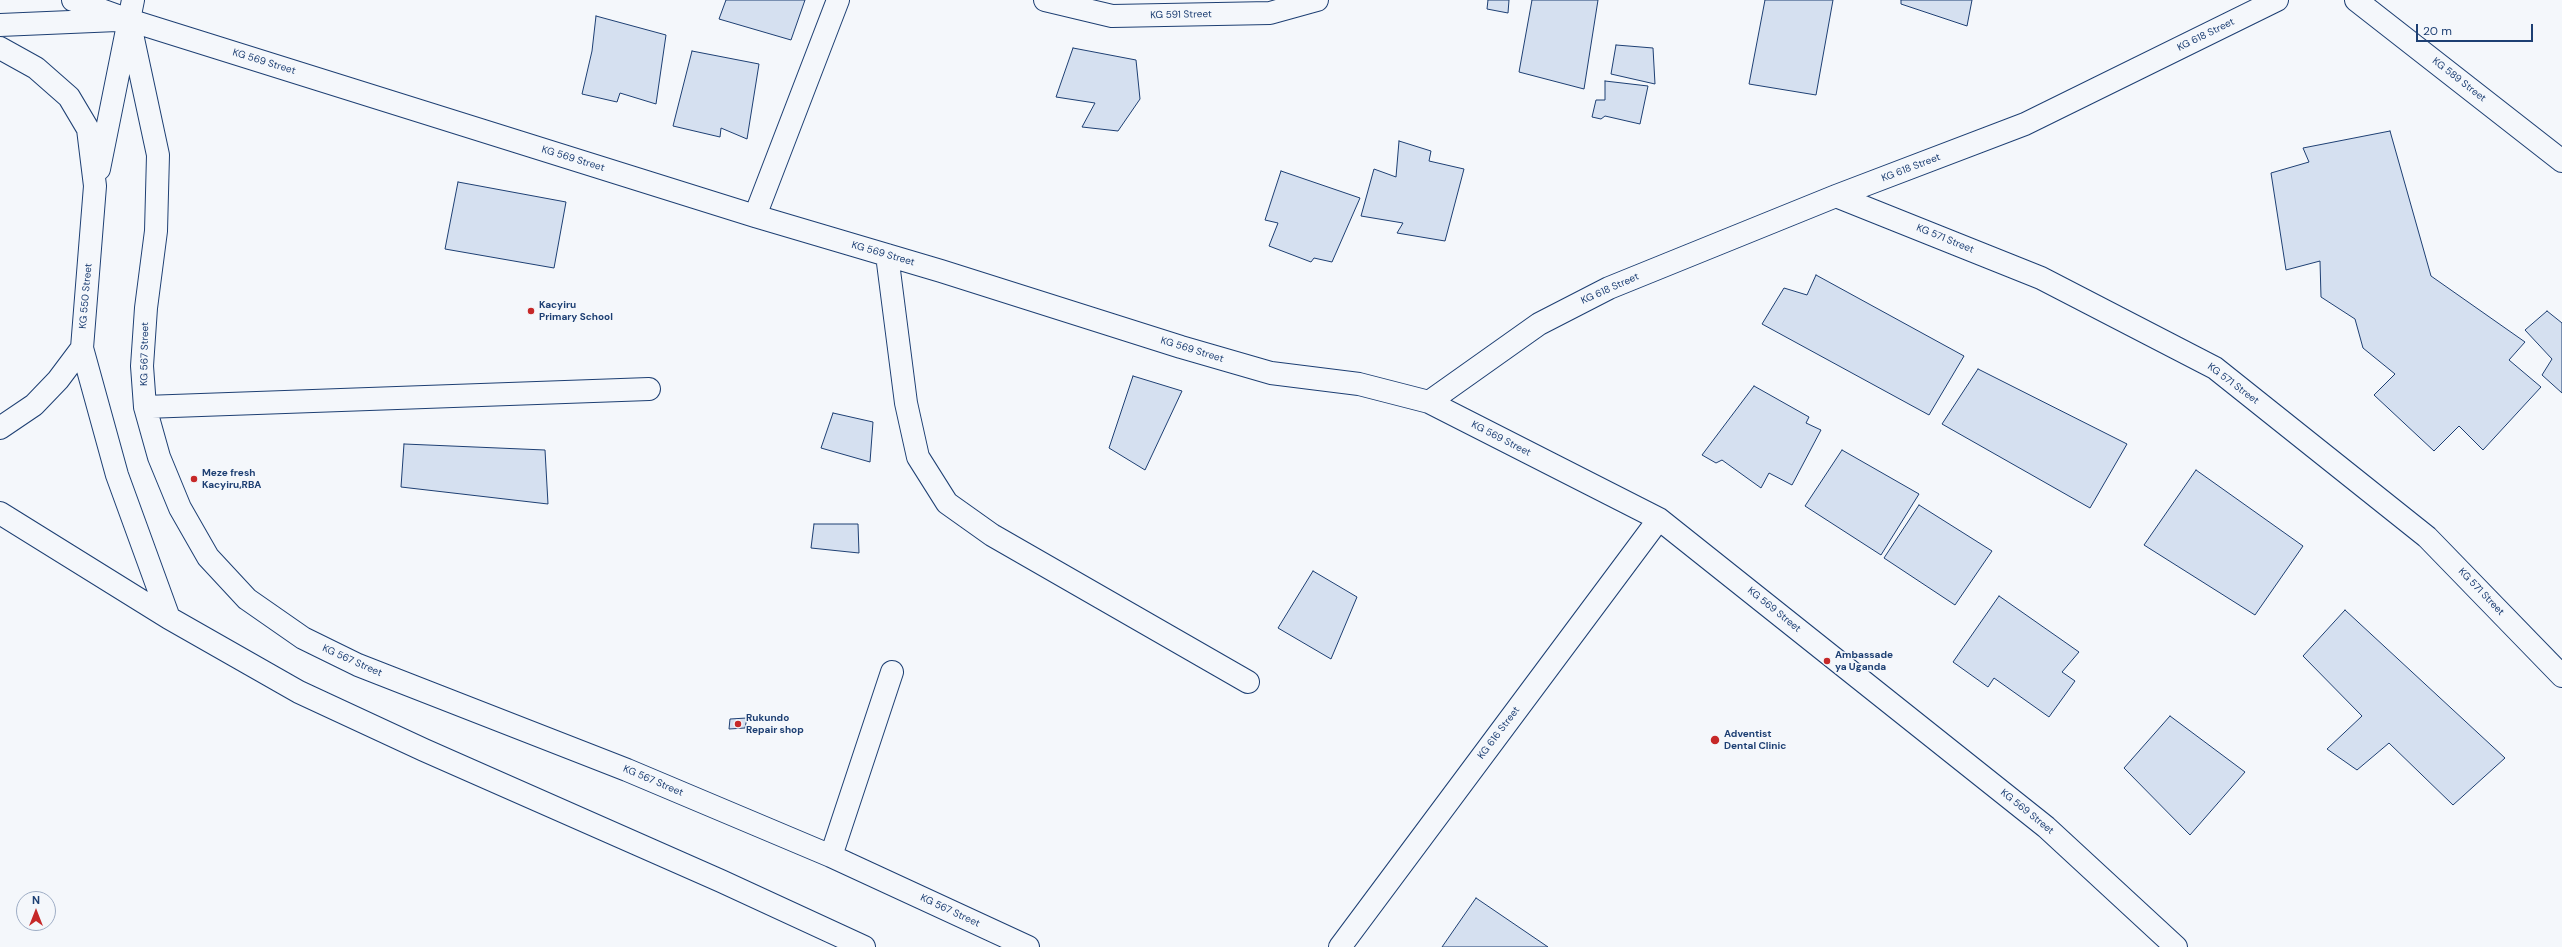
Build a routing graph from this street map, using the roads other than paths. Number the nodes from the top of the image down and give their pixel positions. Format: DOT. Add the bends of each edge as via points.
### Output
graph roads {
  1 [pos="72,0"];
  2 [pos="838,0"];
  3 [pos="1045,0"];
  4 [pos="1317,0"];
  5 [pos="2277,0"];
  6 [pos="2356,0"];
  7 [pos="131,10"];
  8 [pos="0,25"];
  9 [pos="0,48"];
  10 [pos="2562,161"];
  11 [pos="95,186"];
  12 [pos="1836,196"];
  13 [pos="754,216"];
  14 [pos="887,255"];
  15 [pos="82,348"];
  16 [pos="649,389"];
  17 [pos="1429,402"];
  18 [pos="145,407"];
  19 [pos="0,428"];
  20 [pos="0,512"];
  21 [pos="1659,519"];
  22 [pos="169,618"];
  23 [pos="892,672"];
  24 [pos="2562,676"];
  25 [pos="1248,682"];
  26 [pos="831,856"];
  27 [pos="864,947"];
  28 [pos="1028,947"];
  29 [pos="1340,947"];
  30 [pos="2176,947"];
  1 -- 7 [label="street, KG 569 Street"];
  2 -- 13 [label="street"];
  3 -- 4 [label="street, KG 591 Street" via="1112,16 1270,13"];
  5 -- 12 [label="street, KG 618 Street" via="2025,124"];
  6 -- 10 [label="street, KG 589 Street"];
  7 -- 8 [label="street"];
  7 -- 11 [label="street"];
  7 -- 13 [label="street, KG 569 Street"];
  7 -- 18 [label="street, KG 567 Street" via="158,155 156,231 146,308 142,366"];
  9 -- 11 [label="street, KG 550 Street" via="36,68 69,97 88,129"];
  11 -- 15 [label="street, KG 550 Street"];
  12 -- 17 [label="street, KG 618 Street" via="1609,288 1539,324"];
  12 -- 24 [label="street, KG 571 Street" via="2041,278 2215,368 2427,537"];
  13 -- 14 [label="street, KG 569 Street"];
  14 -- 17 [label="street, KG 569 Street" via="1271,374 1359,384"];
  14 -- 25 [label="street" via="906,403 918,457 947,503 992,536"];
  15 -- 19 [label="street" via="58,380 34,405"];
  15 -- 22 [label="street" via="117,476"];
  16 -- 18 [label="street"];
  17 -- 21 [label="street, KG 569 Street"];
  18 -- 26 [label="street, KG 567 Street" via="159,457 180,508 208,557 247,599 302,638 358,665 627,770"];
  20 -- 22 [label="street"];
  21 -- 29 [label="street, KG 616 Street"];
  21 -- 30 [label="street, KG 569 Street" via="2046,827"];
  22 -- 27 [label="street" via="299,692"];
  23 -- 26 [label="street"];
  26 -- 28 [label="street, KG 567 Street"];
}
